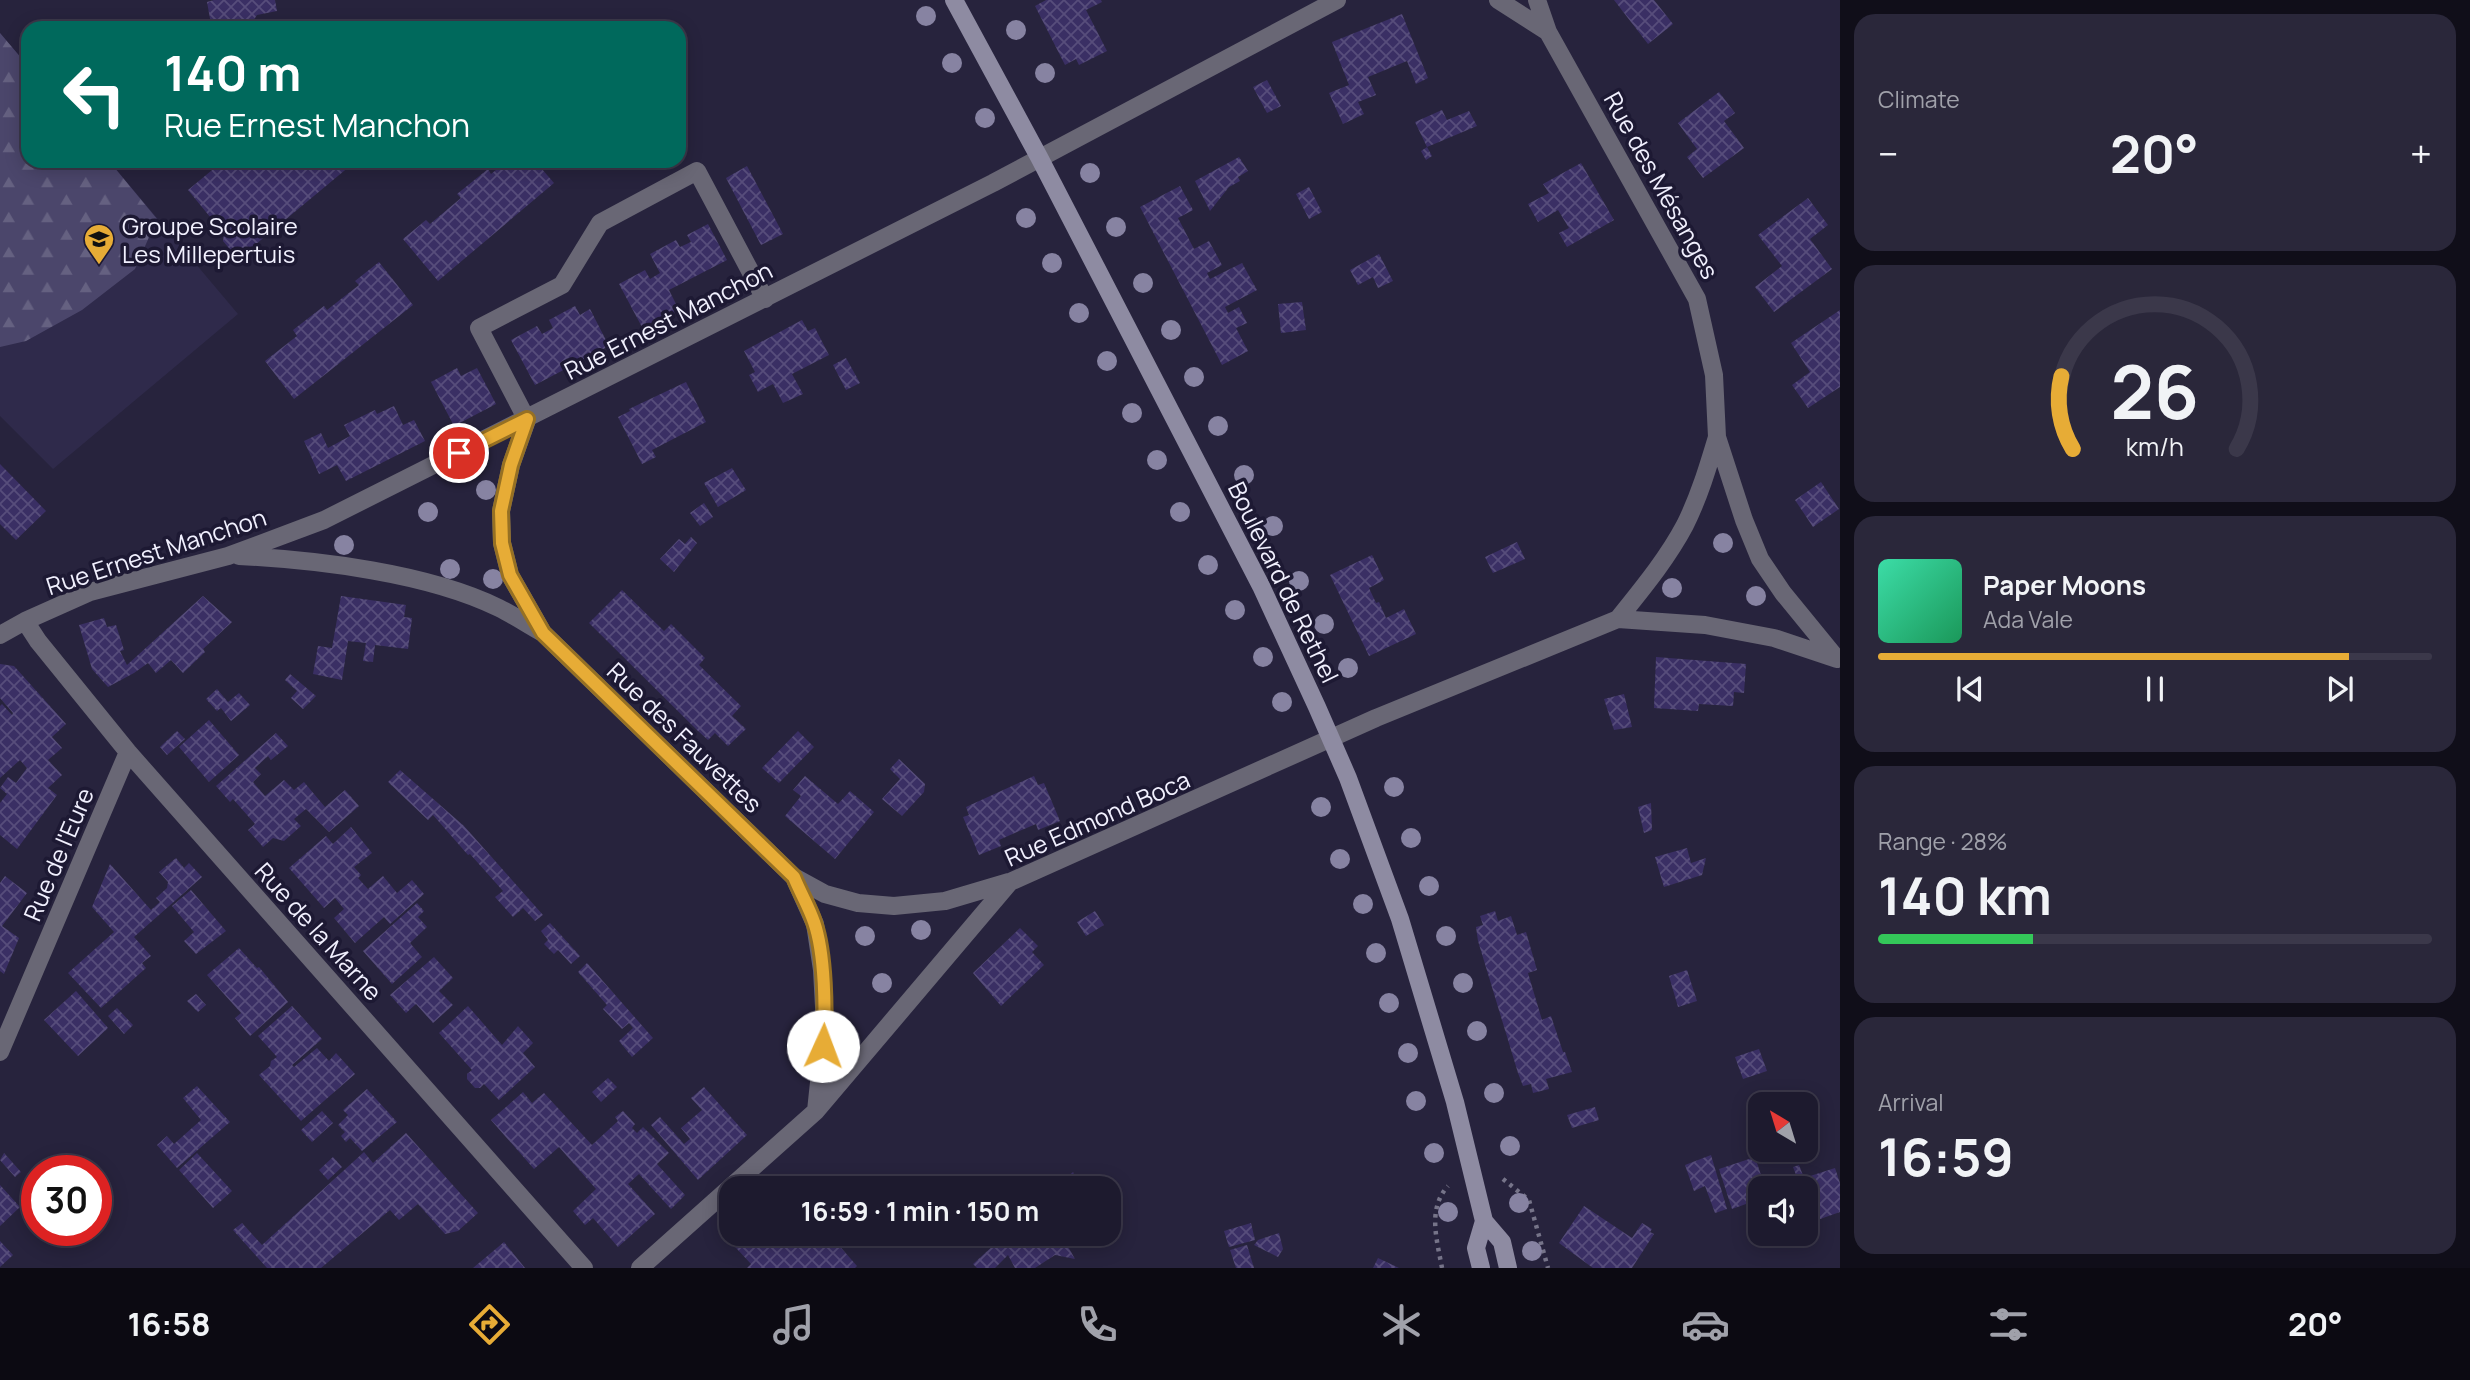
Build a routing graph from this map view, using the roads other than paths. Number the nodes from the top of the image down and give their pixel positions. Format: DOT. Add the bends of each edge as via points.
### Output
graph roads {
  1 [pos="954,0"];
  2 [pos="1338,0"];
  3 [pos="1498,0"];
  4 [pos="1537,0"];
  5 [pos="1548,32"];
  6 [pos="1039,157"];
  7 [pos="765,299"];
  8 [pos="527,419"];
  9 [pos="1717,437"];
  10 [pos="228,556"];
  11 [pos="1618,619"];
  12 [pos="25,621"];
  13 [pos="543,633"];
  14 [pos="0,635"];
  15 [pos="1839,660"];
  16 [pos="1331,739"];
  17 [pos="128,752"];
  18 [pos="794,877"];
  19 [pos="1010,882"];
  20 [pos="0,1052"];
  21 [pos="816,1111"];
  22 [pos="1484,1221"];
  23 [pos="584,1268"];
  24 [pos="640,1268"];
  25 [pos="1481,1268"];
  26 [pos="1508,1268"];
  1 -- 6 [label="main road, Boulevard de Rethel"];
  2 -- 6 [label="street, Rue Ernest Manchon"];
  3 -- 5 [label="street"];
  4 -- 5 [label="street, Rue des Mésanges"];
  5 -- 9 [label="street, Rue des Mésanges" via="1697,299 1714,375"];
  6 -- 7 [label="street, Rue Ernest Manchon"];
  6 -- 16 [label="main road, Boulevard de Rethel" via="1261,586"];
  7 -- 8 [label="street, Rue Ernest Manchon"];
  7 -- 8 [label="street" via="697,171 600,223 562,285 480,328"];
  8 -- 10 [label="street, Rue Ernest Manchon" via="324,520"];
  8 -- 13 [label="street, Rue des Fauvettes" via="501,511 502,543 510,575"];
  9 -- 11 [label="street, Rue Edmond Boca" via="1685,526"];
  9 -- 15 [label="street, Rue des Mésanges" via="1760,559"];
  10 -- 12 [label="street, Rue Ernest Manchon" via="90,592"];
  10 -- 13 [label="street, Rue des Fauvettes" via="299,559 450,589 499,607"];
  11 -- 15 [label="street, Rue Edmond Boca" via="1705,625 1774,638"];
  11 -- 16 [label="street, Rue Edmond Boca"];
  12 -- 14 [label="street, Rue Ernest Manchon"];
  12 -- 17 [label="street, Rue de la Marne"];
  13 -- 18 [label="street, Rue des Fauvettes"];
  16 -- 19 [label="street, Rue Edmond Boca"];
  16 -- 22 [label="main road, Boulevard de Rethel" via="1400,919 1451,1089"];
  17 -- 20 [label="street, Rue de l'Eure"];
  17 -- 23 [label="street, Rue de la Marne"];
  18 -- 19 [label="street, Rue des Fauvettes" via="825,894 894,906 945,901"];
  18 -- 21 [label="street, Rue des Fauvettes" via="815,923 822,970 825,1025"];
  19 -- 21 [label="street, Rue Edmond Boca"];
  21 -- 24 [label="street, Rue Edmond Boca"];
  22 -- 25 [label="main road, Boulevard de Rethel" via="1476,1248"];
  22 -- 26 [label="main road, Boulevard de Rethel" via="1502,1242"];
}
